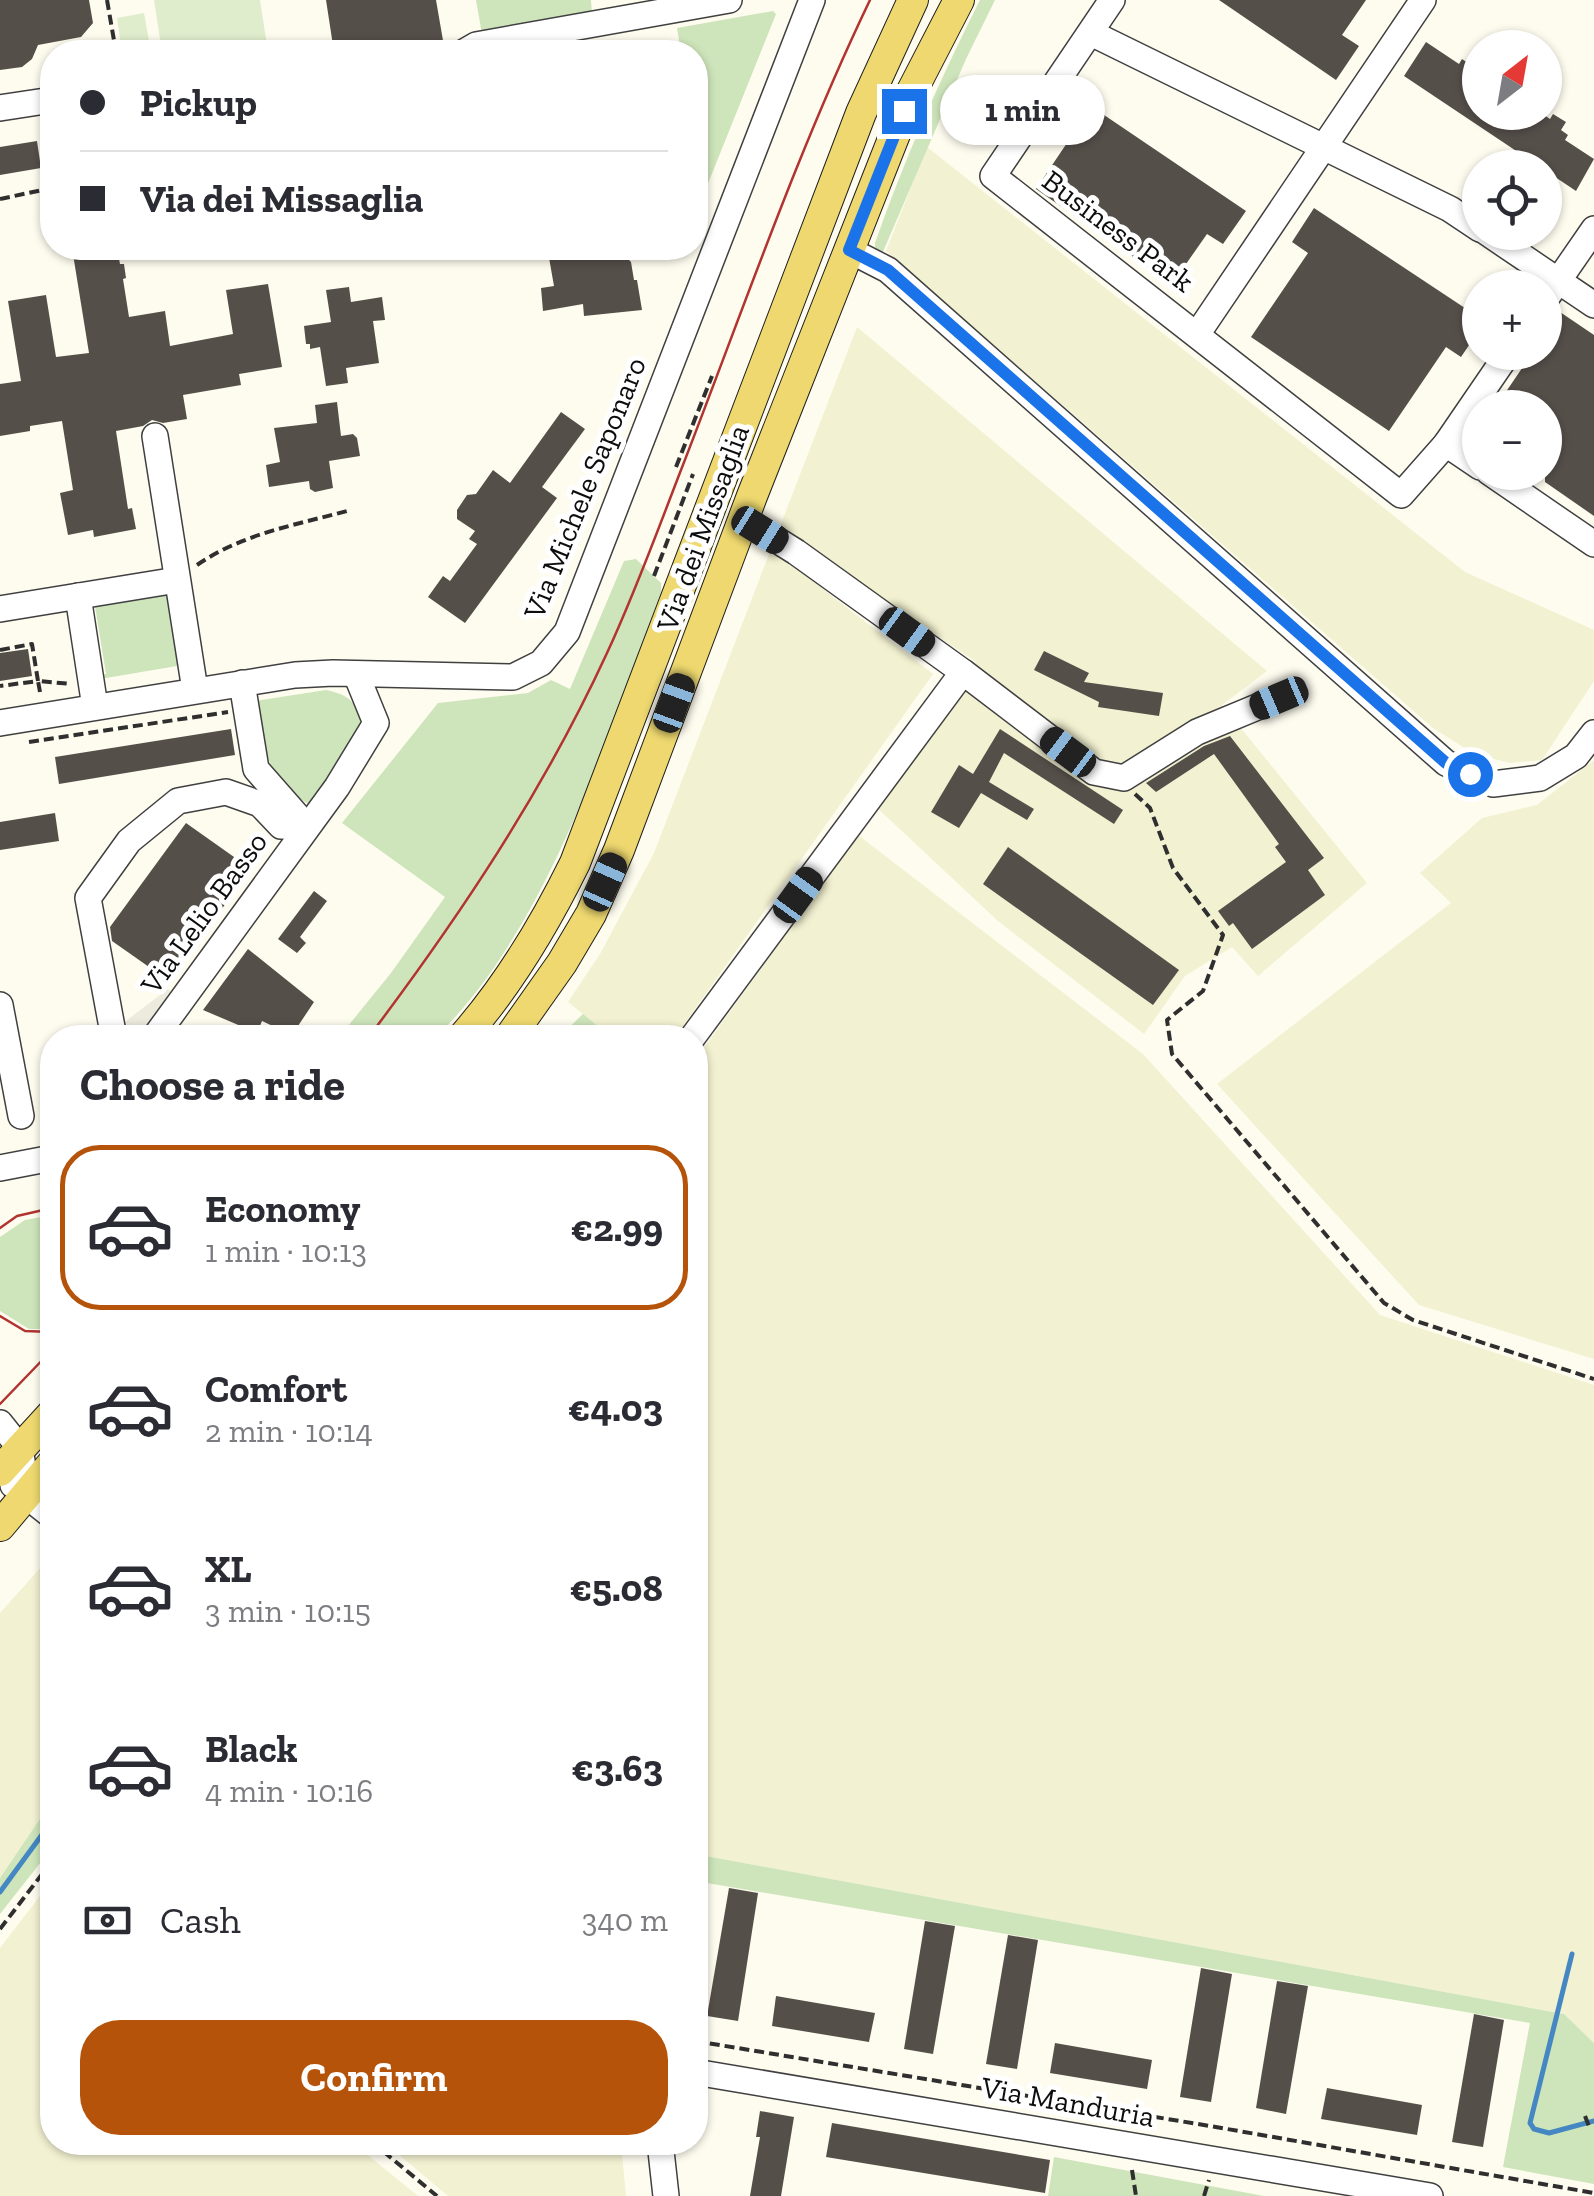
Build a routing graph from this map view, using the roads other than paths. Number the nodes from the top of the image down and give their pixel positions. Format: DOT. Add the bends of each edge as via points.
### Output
graph roads {
  1 [pos="729,0"];
  2 [pos="913,0"];
  3 [pos="959,0"];
  4 [pos="1112,0"];
  5 [pos="1423,0"];
  6 [pos="806,2"];
  7 [pos="617,9"];
  8 [pos="1091,32"];
  9 [pos="496,40"];
  10 [pos="40,102"];
  11 [pos="0,108"];
  12 [pos="1324,146"];
  13 [pos="1462,217"];
  14 [pos="1594,229"];
  15 [pos="849,250"];
  16 [pos="1505,250"];
  17 [pos="1528,270"];
  18 [pos="1562,276"];
  19 [pos="1562,294"];
  20 [pos="1594,305"];
  21 [pos="1198,334"];
  22 [pos="1497,370"];
  23 [pos="155,436"];
  24 [pos="1446,444"];
  25 [pos="1462,455"];
  26 [pos="1514,490"];
  27 [pos="744,519"];
  28 [pos="1594,544"];
  29 [pos="181,577"];
  30 [pos="78,596"];
  31 [pos="0,609"];
  32 [pos="963,672"];
  33 [pos="356,674"];
  34 [pos="242,683"];
  35 [pos="195,690"];
  36 [pos="1279,698"];
  37 [pos="94,707"];
  38 [pos="0,723"];
  39 [pos="1594,733"];
  40 [pos="307,826"];
  41 [pos="0,1004"];
  42 [pos="112,1025"];
  43 [pos="163,1025"];
  44 [pos="472,1025"];
  45 [pos="519,1025"];
  46 [pos="702,1025"];
  47 [pos="22,1116"];
  48 [pos="0,1168"];
  49 [pos="40,1168"];
  50 [pos="40,1170"];
  51 [pos="0,1182"];
  52 [pos="0,1423"];
  53 [pos="40,1427"];
  54 [pos="20,1448"];
  55 [pos="0,1474"];
  56 [pos="40,1478"];
  57 [pos="27,1493"];
  58 [pos="40,1505"];
  59 [pos="0,1526"];
  60 [pos="708,2074"];
  61 [pos="661,2155"];
  62 [pos="666,2196"];
  63 [pos="1430,2196"];
  1 -- 7 [label="street"];
  2 -- 44 [label="main road, Via dei Missaglia" via="854,131 575,863 517,968"];
  3 -- 15 [label="main road, Via dei Missaglia" via="912,91"];
  4 -- 8 [label="street, Business Park"];
  5 -- 12 [label="street, Business Park"];
  6 -- 33 [label="street, Via Michele Saponaro" via="567,632 541,663 513,678"];
  7 -- 9 [label="street"];
  8 -- 12 [label="street"];
  8 -- 21 [label="street, Business Park" via="993,176"];
  10 -- 11 [label="street"];
  12 -- 13 [label="street"];
  12 -- 21 [label="street, Business Park"];
  14 -- 18 [label="street"];
  15 -- 27 [label="main road, Via dei Missaglia"];
  15 -- 39 [label="street" via="888,270 1446,763 1494,784 1540,778 1576,756"];
  16 -- 17 [label="street"];
  19 -- 20 [label="street"];
  21 -- 24 [label="street, Business Park" via="1401,495"];
  22 -- 24 [label="street, Business Park"];
  23 -- 29 [label="street"];
  24 -- 25 [label="street"];
  26 -- 28 [label="street"];
  27 -- 32 [label="street"];
  27 -- 45 [label="main road, Via dei Missaglia" via="591,914"];
  29 -- 30 [label="street"];
  29 -- 35 [label="street"];
  30 -- 31 [label="street"];
  30 -- 37 [label="street"];
  32 -- 36 [label="street" via="1094,772 1124,778 1197,732"];
  32 -- 46 [label="street"];
  33 -- 34 [label="street, Via Michele Saponaro"];
  33 -- 40 [label="street, Via Lelio Basso" via="376,724"];
  34 -- 35 [label="street, Via Michele Saponaro"];
  34 -- 40 [label="street" via="256,769"];
  35 -- 37 [label="street, Via Michele Saponaro"];
  37 -- 38 [label="street, Via Michele Saponaro"];
  40 -- 42 [label="street, Via Lelio Basso" via="281,826 260,804 226,792 178,801 129,840 88,898"];
  40 -- 43 [label="street, Via Lelio Basso"];
  41 -- 47 [label="street"];
  48 -- 49 [label="street"];
  50 -- 51 [label="street"];
  52 -- 54 [label="street"];
  53 -- 54 [label="main road"];
  54 -- 55 [label="main road"];
  54 -- 57 [label="street"];
  55 -- 57 [label="street"];
  56 -- 57 [label="main road"];
  57 -- 58 [label="street"];
  57 -- 59 [label="main road"];
  60 -- 63 [label="street, Via Manduria"];
  61 -- 62 [label="street"];
}
